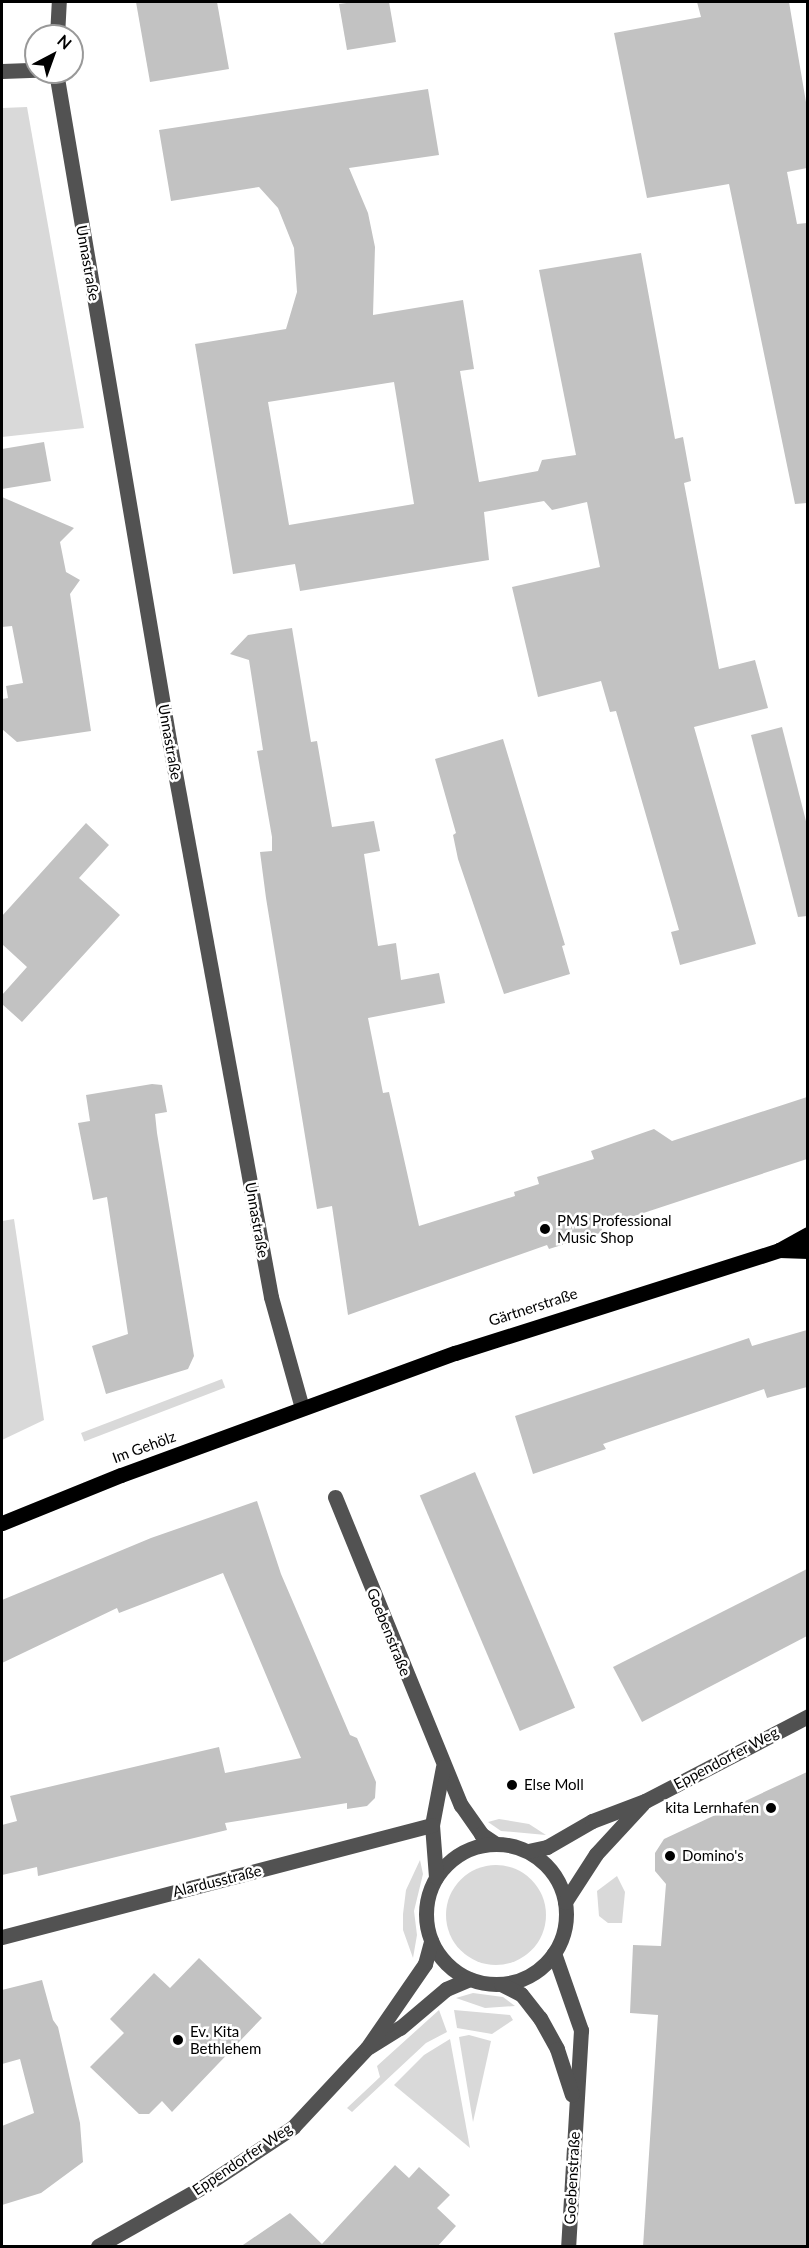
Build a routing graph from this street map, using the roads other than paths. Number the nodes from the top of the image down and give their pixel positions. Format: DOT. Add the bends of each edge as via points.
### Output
graph roads {
  1 [pos="59,2"];
  2 [pos="58,24"];
  3 [pos="24,70"];
  4 [pos="2,71"];
  5 [pos="58,84"];
  6 [pos="807,1234"];
  7 [pos="779,1250"];
  8 [pos="807,1251"];
  9 [pos="302,1408"];
  10 [pos="335,1497"];
  11 [pos="2,1523"];
  12 [pos="807,1716"];
  13 [pos="443,1767"];
  14 [pos="645,1801"];
  15 [pos="432,1825"];
  16 [pos="496,1844"];
  17 [pos="528,1851"];
  18 [pos="436,1877"];
  19 [pos="565,1902"];
  20 [pos="2,1937"];
  21 [pos="431,1941"];
  22 [pos="554,1953"];
  23 [pos="469,1979"];
  24 [pos="501,1984"];
  25 [pos="367,2048"];
  26 [pos="575,2110"];
  27 [pos="98,2247"];
  28 [pos="568,2247"];
  1 -- 2 [label="street"];
  3 -- 4 [label="street"];
  5 -- 9 [label="street, Unnastraße" via="167,729 268,1285"];
  6 -- 7 [label="main road, Gärtnerstraße"];
  7 -- 8 [label="main road, Gärtnerstraße"];
  7 -- 9 [label="main road, Gärtnerstraße" via="512,1333"];
  9 -- 11 [label="main road, Im Gehölz"];
  10 -- 13 [label="street, Goebenstraße"];
  12 -- 14 [label="street, Eppendorfer Weg"];
  13 -- 15 [label="street"];
  13 -- 16 [label="street, Goebenstraße" via="467,1818"];
  14 -- 17 [label="street, Eppendorfer Weg" via="592,1821 547,1847"];
  14 -- 19 [label="street, Eppendorfer Weg" via="596,1854"];
  15 -- 18 [label="street"];
  15 -- 20 [label="street, Alardusstraße"];
  16 -- 17 [label="street, Eppendorfer Weg"];
  16 -- 18 [label="street, Eppendorfer Weg" via="458,1855"];
  17 -- 19 [label="street, Eppendorfer Weg" via="553,1872"];
  18 -- 21 [label="street, Eppendorfer Weg" via="426,1907"];
  19 -- 22 [label="street, Eppendorfer Weg" via="565,1927"];
  21 -- 23 [label="street, Eppendorfer Weg" via="447,1964"];
  21 -- 25 [label="street, Eppendorfer Weg" via="424,1964"];
  22 -- 24 [label="street, Eppendorfer Weg" via="530,1976"];
  22 -- 26 [label="street, Goebenstraße" via="581,2030"];
  23 -- 24 [label="street, Eppendorfer Weg"];
  23 -- 25 [label="street, Eppendorfer Weg" via="446,1989 400,2028"];
  24 -- 26 [label="street, Goebenstraße" via="529,2001 549,2032 566,2071"];
  25 -- 27 [label="street, Eppendorfer Weg" via="293,2127 204,2186"];
  26 -- 28 [label="street, Goebenstraße"];
}
